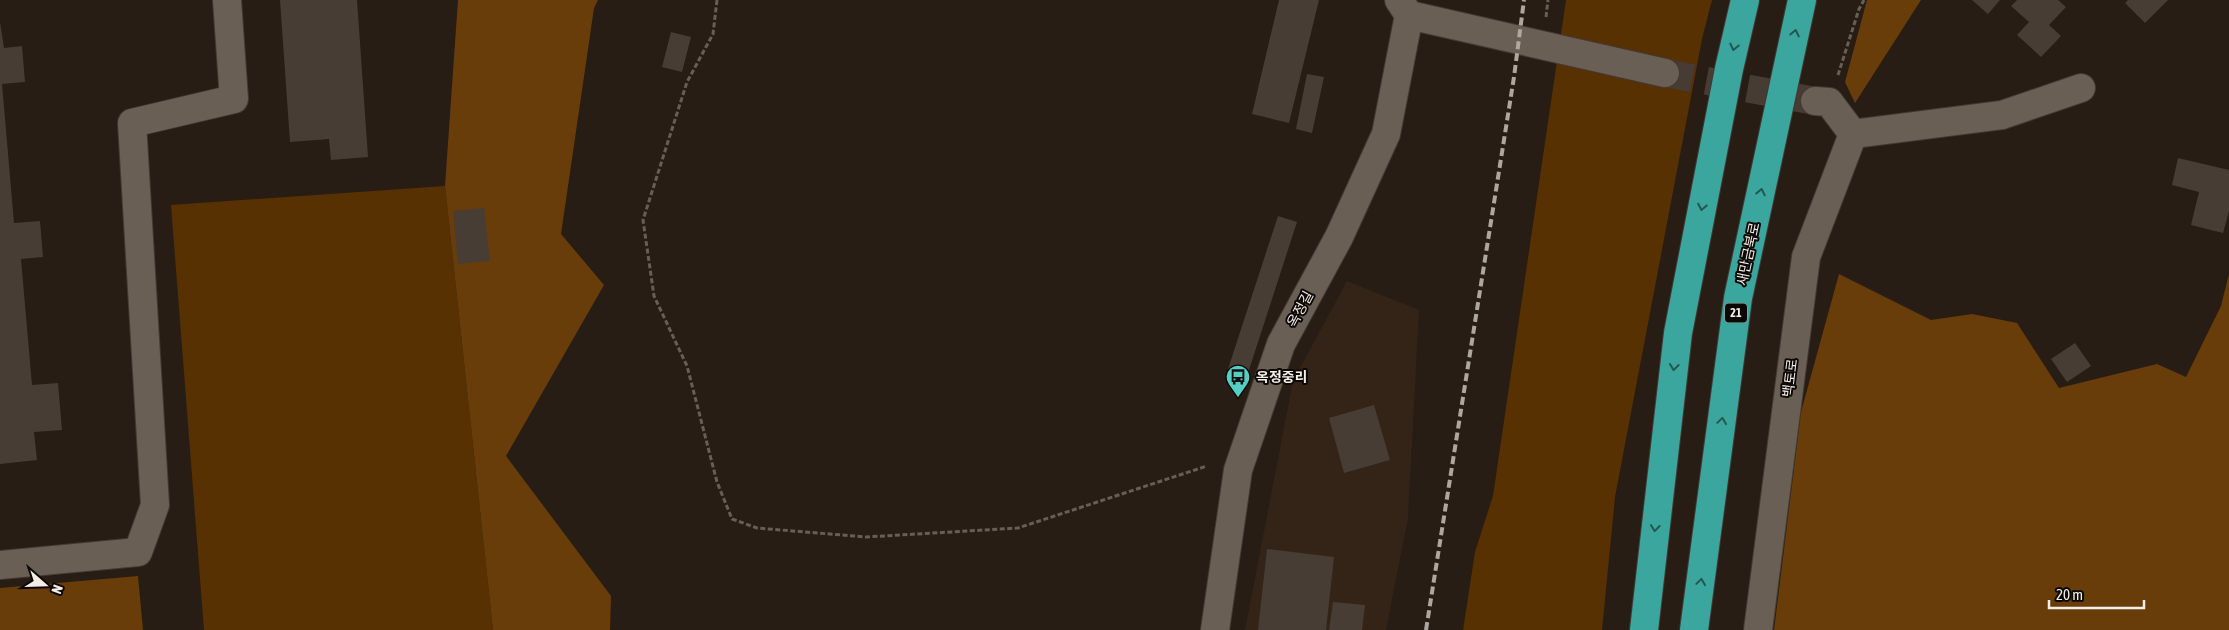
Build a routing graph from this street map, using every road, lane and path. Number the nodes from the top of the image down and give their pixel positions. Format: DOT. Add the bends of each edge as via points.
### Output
graph roads {
  1 [pos="226,0"];
  2 [pos="717,0"];
  3 [pos="1745,0"];
  4 [pos="1802,0"];
  5 [pos="1864,0"];
  6 [pos="1404,8"];
  7 [pos="1665,73"];
  8 [pos="2081,88"];
  9 [pos="1822,102"];
  10 [pos="1853,134"];
  11 [pos="1238,470"];
  12 [pos="0,565"];
  13 [pos="1215,630"];
  14 [pos="1644,630"];
  15 [pos="1694,630"];
  16 [pos="1758,630"];
  1 -- 12 [label="street" via="234,99 132,123 155,505 138,552"];
  2 -- 11 [label="path" via="713,34 687,82 643,220 654,296 687,366 718,482 732,519 757,528 866,537 1018,528 1209,466"];
  3 -- 14 [label="highway, one-way" via="1678,333"];
  15 -- 4 [label="highway, 새만금북로 / 21, one-way" via="1738,298"];
  5 -- 9 [label="path"];
  6 -- 7 [label="street"];
  6 -- 11 [label="street, 옥정길" via="1386,134 1339,237 1281,344"];
  8 -- 10 [label="street" via="2002,115"];
  9 -- 10 [label="street"];
  10 -- 16 [label="street, 백토로" via="1806,257"];
  11 -- 13 [label="street, 옥정길"];
}
